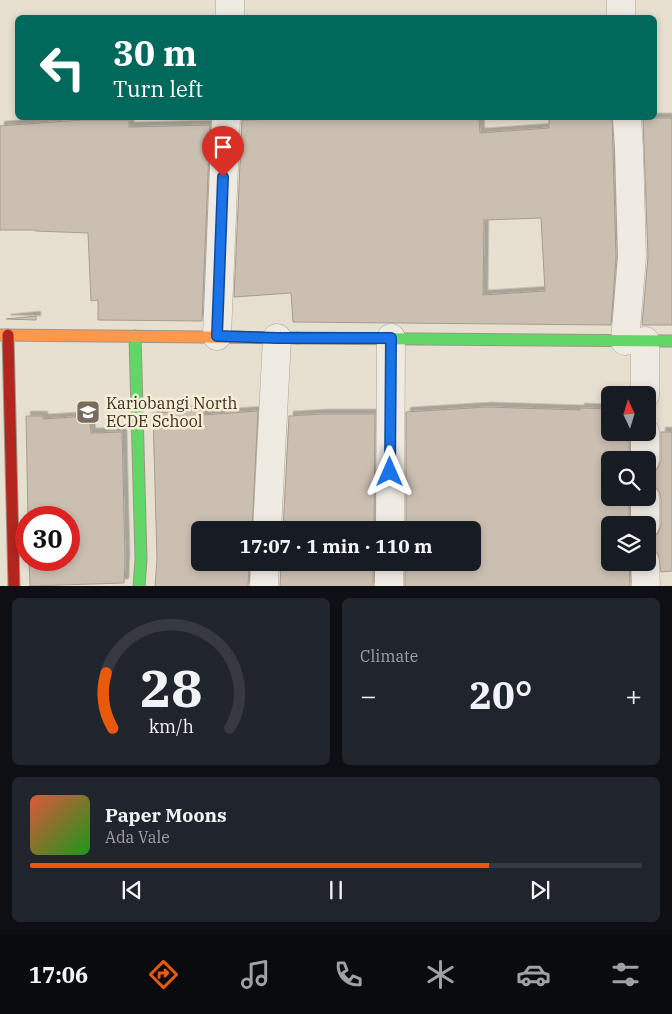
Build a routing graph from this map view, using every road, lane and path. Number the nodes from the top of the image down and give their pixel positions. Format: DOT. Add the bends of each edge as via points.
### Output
graph roads {
  1 [pos="230,0"];
  2 [pos="620,0"];
  3 [pos="230,15"];
  4 [pos="621,15"];
  5 [pos="226,120"];
  6 [pos="627,120"];
  7 [pos="4,335"];
  8 [pos="134,336"];
  9 [pos="217,336"];
  10 [pos="277,338"];
  11 [pos="391,338"];
  12 [pos="672,340"];
  13 [pos="635,341"];
  14 [pos="643,386"];
  15 [pos="267,521"];
  16 [pos="390,521"];
  17 [pos="265,571"];
  18 [pos="389,571"];
  19 [pos="646,571"];
  20 [pos="14,586"];
  21 [pos="139,586"];
  22 [pos="264,586"];
  23 [pos="389,586"];
  24 [pos="646,586"];
  1 -- 3 [label="street"];
  2 -- 4 [label="street"];
  5 -- 9 [label="street"];
  6 -- 13 [label="street"];
  7 -- 8 [label="street"];
  7 -- 20 [label="street"];
  8 -- 9 [label="street"];
  8 -- 21 [label="street" via="141,559"];
  9 -- 10 [label="street"];
  10 -- 11 [label="street"];
  10 -- 15 [label="street"];
  11 -- 13 [label="street"];
  11 -- 16 [label="street"];
  12 -- 13 [label="street"];
  13 -- 14 [label="street"];
  17 -- 22 [label="street"];
  18 -- 23 [label="street"];
  19 -- 24 [label="street"];
}
